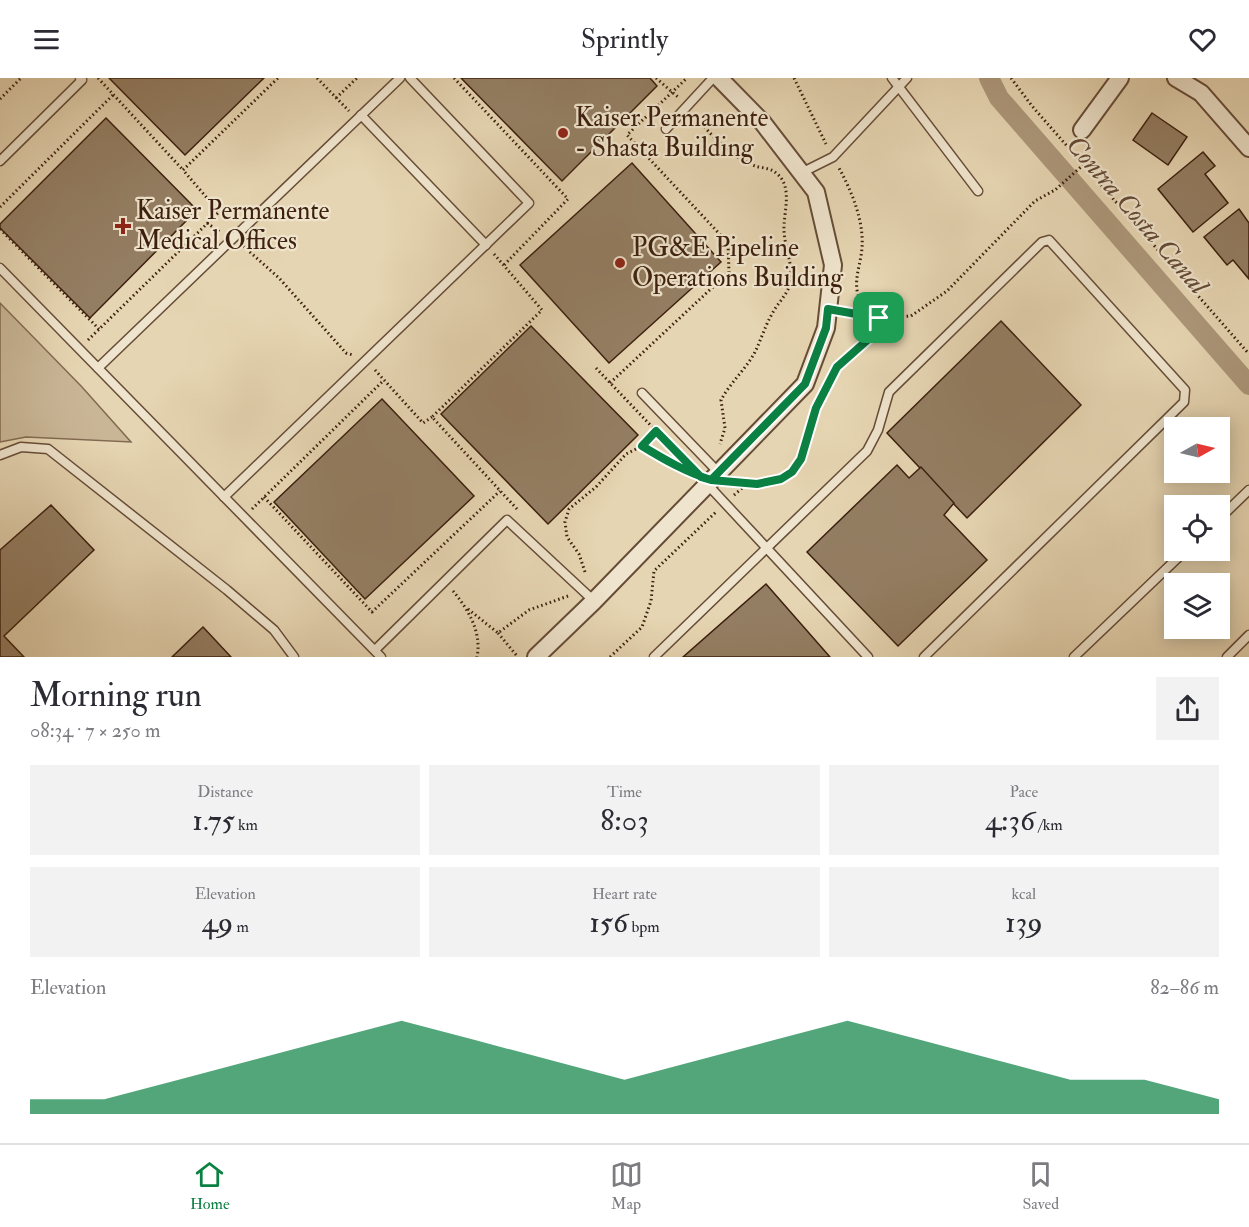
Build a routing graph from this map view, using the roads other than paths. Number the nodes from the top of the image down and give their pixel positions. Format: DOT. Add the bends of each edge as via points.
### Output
graph roads {
  1 [pos="80,78"];
  2 [pos="400,78"];
  3 [pos="410,78"];
  4 [pos="713,78"];
  5 [pos="719,78"];
  6 [pos="892,78"];
  7 [pos="907,78"];
  8 [pos="1120,78"];
  9 [pos="1176,78"];
  10 [pos="899,85"];
  11 [pos="359,117"];
  12 [pos="666,129"];
  13 [pos="1082,130"];
  14 [pos="1249,148"];
  15 [pos="0,161"];
  16 [pos="801,173"];
  17 [pos="978,191"];
  18 [pos="486,245"];
  19 [pos="0,268"];
  20 [pos="98,368"];
  21 [pos="642,393"];
  22 [pos="0,455"];
  23 [pos="713,479"];
  24 [pos="1249,490"];
  25 [pos="224,497"];
  26 [pos="1230,508"];
  27 [pos="765,549"];
  28 [pos="1174,561"];
  29 [pos="594,601"];
  30 [pos="1249,635"];
  31 [pos="378,654"];
  32 [pos="294,657"];
  33 [pos="536,657"];
  34 [pos="654,657"];
  35 [pos="868,657"];
  36 [pos="924,657"];
  37 [pos="1074,657"];
  38 [pos="1227,657"];
  1 -- 15 [label="lane"];
  2 -- 11 [label="lane"];
  3 -- 18 [label="lane" via="529,203"];
  4 -- 12 [label="lane"];
  5 -- 16 [label="street" via="763,123"];
  6 -- 10 [label="lane"];
  7 -- 10 [label="lane"];
  8 -- 13 [label="street"];
  9 -- 14 [label="street" via="1201,93"];
  10 -- 16 [label="lane" via="833,157"];
  10 -- 17 [label="lane"];
  11 -- 18 [label="lane"];
  11 -- 20 [label="lane"];
  16 -- 23 [label="street" via="816,192 832,265 826,328 805,384"];
  18 -- 25 [label="lane"];
  19 -- 20 [label="lane"];
  20 -- 25 [label="lane"];
  21 -- 23 [label="lane" via="706,459"];
  22 -- 32 [label="lane" via="21,447 48,449 227,590 274,630"];
  23 -- 27 [label="lane" via="725,504"];
  23 -- 29 [label="street"];
  24 -- 26 [label="lane"];
  25 -- 31 [label="lane"];
  27 -- 34 [label="lane"];
  27 -- 35 [label="lane"];
  27 -- 36 [label="lane" via="867,451 890,392 1042,242 1049,240 1185,390 1184,402"];
  28 -- 37 [label="lane"];
  29 -- 31 [label="lane" via="507,520"];
  29 -- 33 [label="street"];
  30 -- 38 [label="lane"];
}
